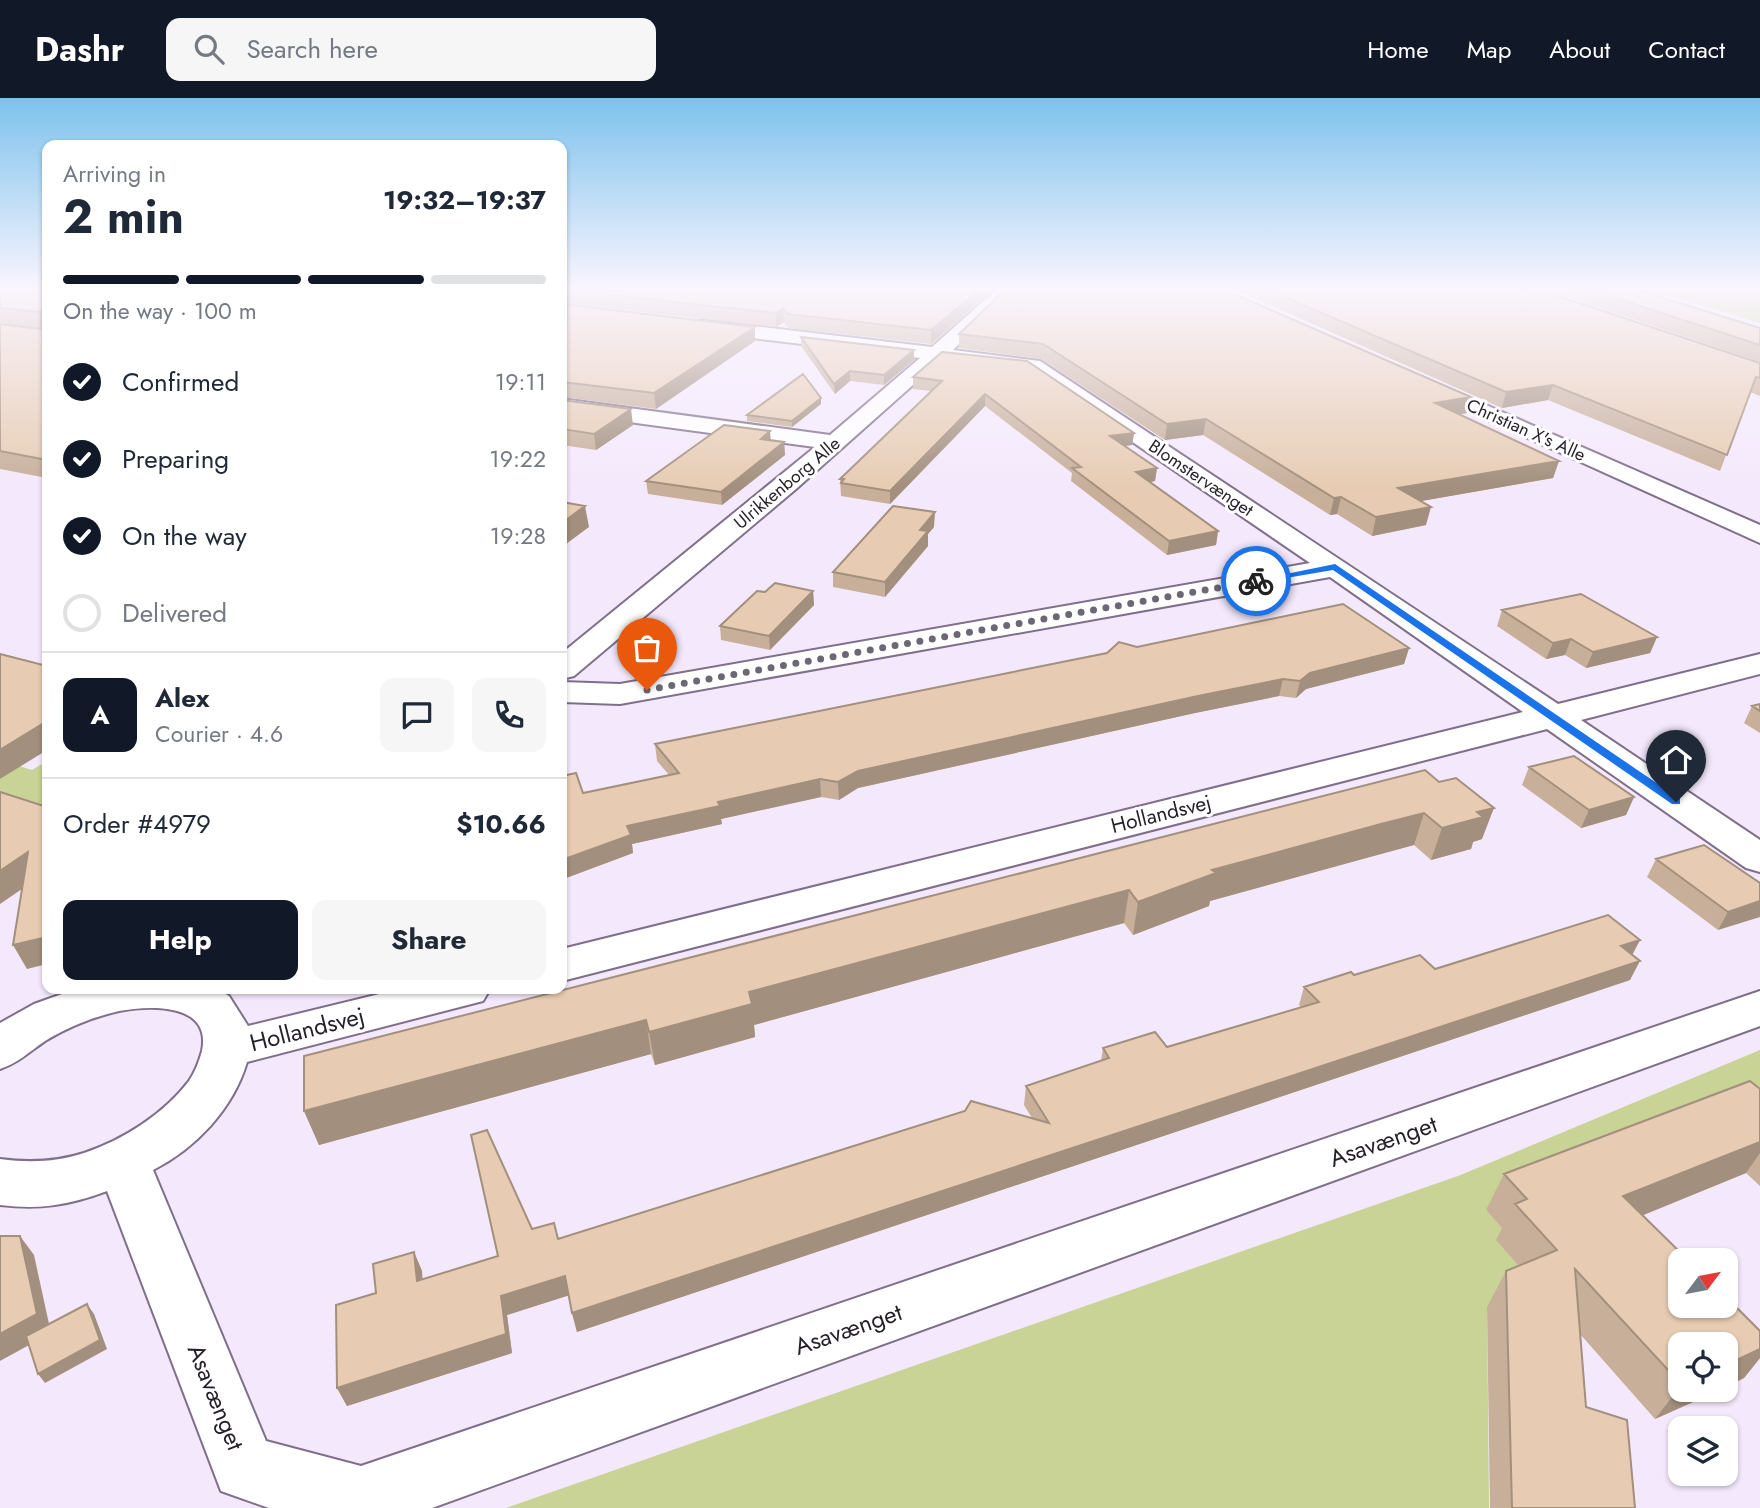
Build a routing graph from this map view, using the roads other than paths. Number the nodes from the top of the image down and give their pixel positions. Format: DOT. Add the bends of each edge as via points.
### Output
graph roads {
  1 [pos="936,356"];
  2 [pos="967,356"];
  3 [pos="1403,374"];
  4 [pos="567,407"];
  5 [pos="835,443"];
  6 [pos="1760,536"];
  7 [pos="1335,567"];
  8 [pos="1760,663"];
  9 [pos="567,665"];
  10 [pos="567,692"];
  11 [pos="1549,716"];
  12 [pos="1760,859"];
  13 [pos="567,964"];
  14 [pos="120,994"];
  15 [pos="195,994"];
  16 [pos="447,994"];
  17 [pos="1760,1008"];
  18 [pos="4,1041"];
  19 [pos="228,1049"];
  20 [pos="123,1161"];
  21 [pos="0,1182"];
  1 -- 5 [label="street, Ulrikkenborg Alle"];
  2 -- 7 [label="street, Blomstervænget" via="1033,365"];
  3 -- 6 [label="street, Christian X's Alle"];
  4 -- 5 [label="street"];
  5 -- 9 [label="street, Ulrikkenborg Alle"];
  7 -- 10 [label="street" via="620,694"];
  7 -- 11 [label="street, Blomstervænget"];
  8 -- 11 [label="street, Hollandsvej"];
  11 -- 12 [label="street, Blomstervænget"];
  11 -- 13 [label="street, Hollandsvej"];
  14 -- 18 [label="street" via="58,1013"];
  15 -- 19 [label="street" via="225,1025"];
  16 -- 19 [label="street, Hollandsvej"];
  17 -- 20 [label="street, Asavænget" via="361,1500 244,1468"];
  19 -- 20 [label="street" via="213,1087 177,1128"];
  20 -- 21 [label="street" via="77,1178 31,1186"];
}
